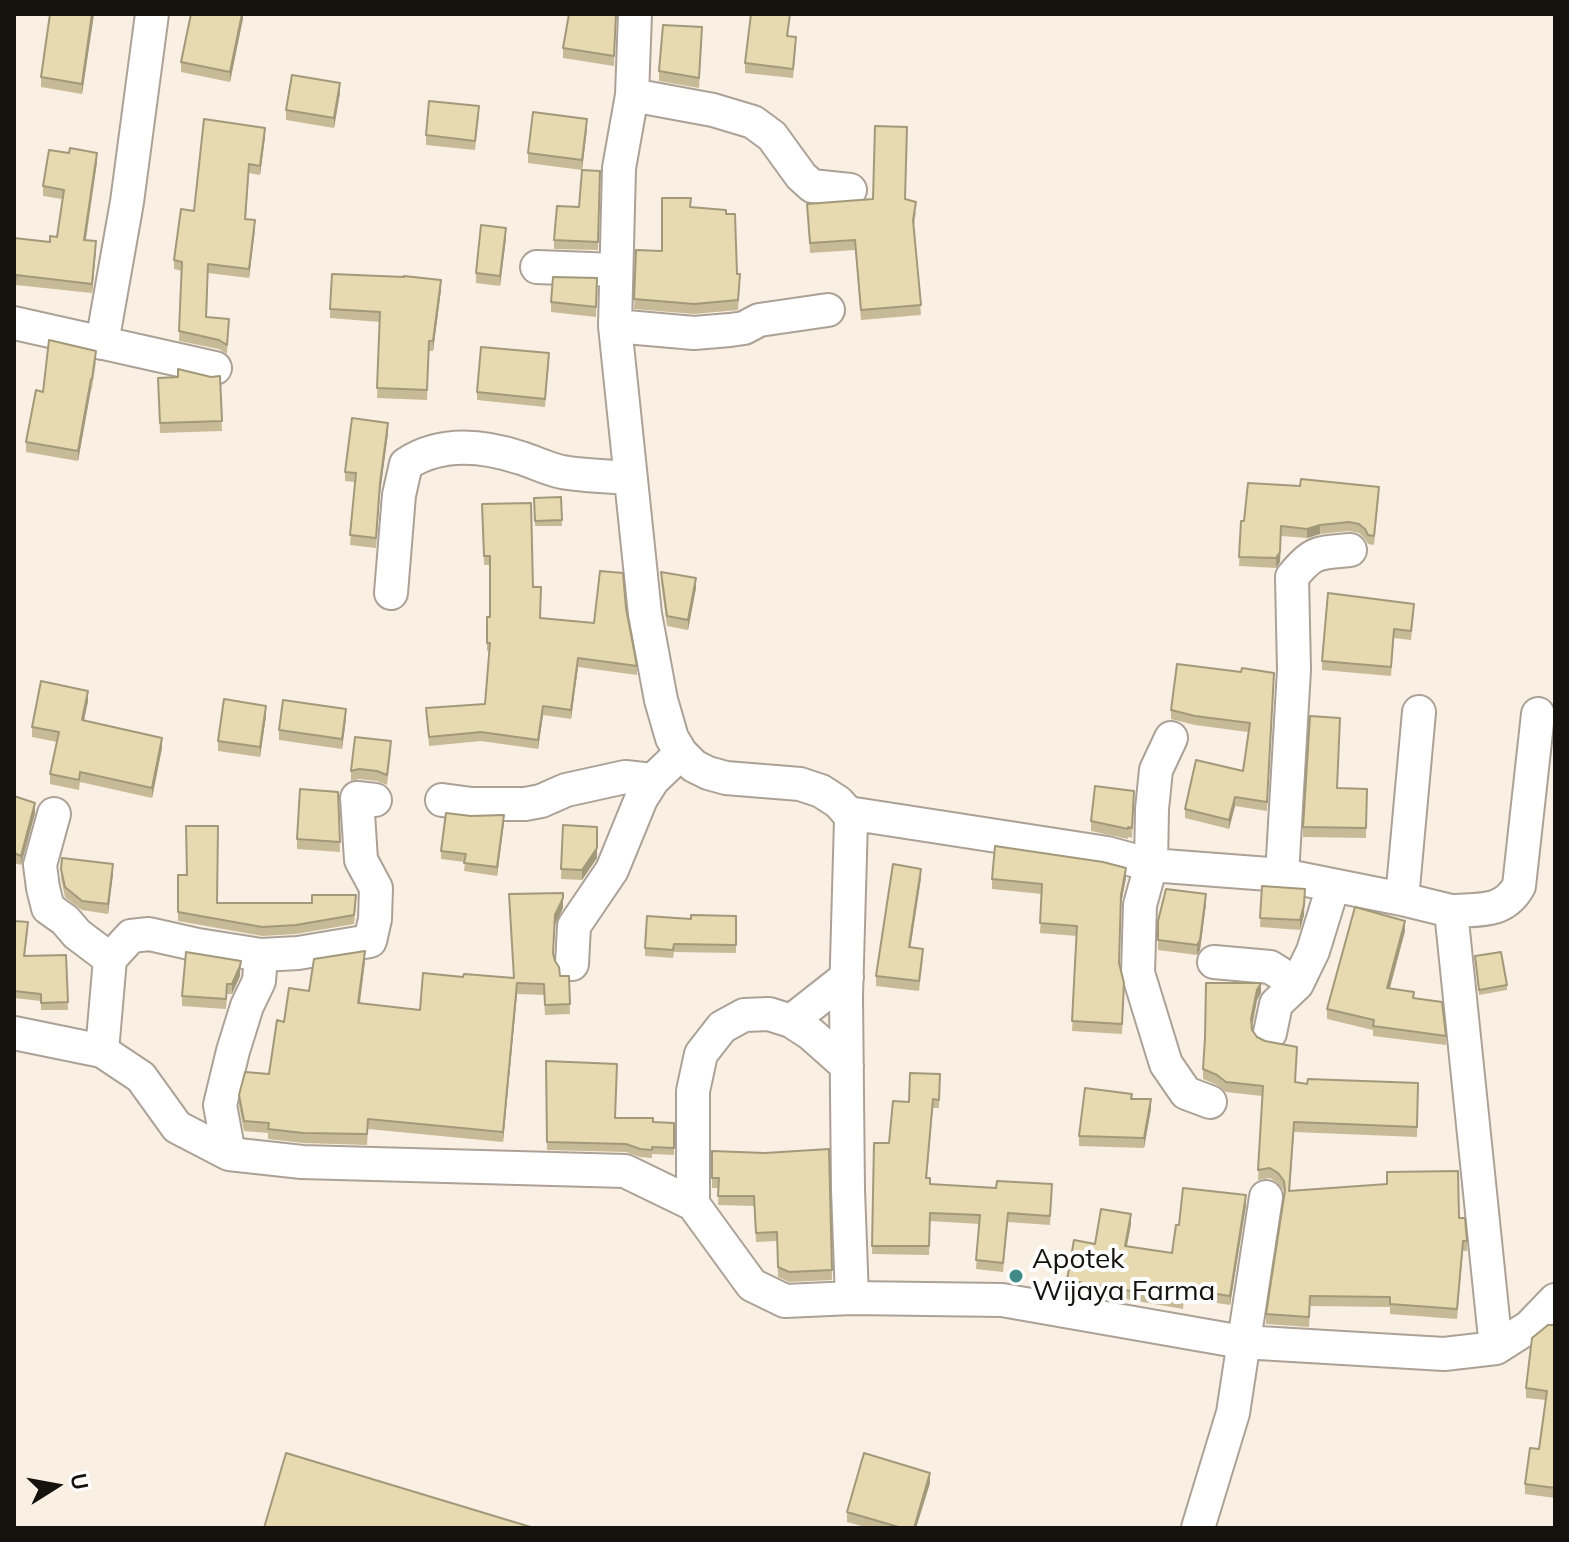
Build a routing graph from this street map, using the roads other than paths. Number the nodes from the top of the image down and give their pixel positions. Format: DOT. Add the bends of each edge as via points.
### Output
graph roads {
  1 [pos="152,14"];
  2 [pos="635,14"];
  3 [pos="632,95"];
  4 [pos="850,190"];
  5 [pos="537,267"];
  6 [pos="616,270"];
  7 [pos="828,310"];
  8 [pos="14,323"];
  9 [pos="615,326"];
  10 [pos="102,343"];
  11 [pos="215,368"];
  12 [pos="631,478"];
  13 [pos="1350,550"];
  14 [pos="391,593"];
  15 [pos="1419,712"];
  16 [pos="1538,714"];
  17 [pos="1171,738"];
  18 [pos="681,753"];
  19 [pos="653,780"];
  20 [pos="375,800"];
  21 [pos="442,800"];
  22 [pos="848,813"];
  23 [pos="54,814"];
  24 [pos="1151,865"];
  25 [pos="1282,875"];
  26 [pos="1333,886"];
  27 [pos="1402,899"];
  28 [pos="1451,911"];
  29 [pos="261,955"];
  30 [pos="110,959"];
  31 [pos="1214,962"];
  32 [pos="572,964"];
  33 [pos="847,977"];
  34 [pos="1297,984"];
  35 [pos="791,1021"];
  36 [pos="14,1033"];
  37 [pos="1270,1033"];
  38 [pos="102,1051"];
  39 [pos="847,1066"];
  40 [pos="1210,1102"];
  41 [pos="229,1154"];
  42 [pos="1266,1197"];
  43 [pos="693,1204"];
  44 [pos="852,1298"];
  45 [pos="1555,1300"];
  46 [pos="1242,1342"];
  47 [pos="1496,1348"];
  48 [pos="1198,1528"];
  1 -- 10 [label="street"];
  2 -- 3 [label="street"];
  3 -- 4 [label="street" via="753,122 772,136 812,186"];
  3 -- 6 [label="street" via="619,168"];
  5 -- 6 [label="street"];
  6 -- 9 [label="street"];
  7 -- 9 [label="street" via="694,333"];
  8 -- 10 [label="street"];
  9 -- 12 [label="street"];
  10 -- 11 [label="street"];
  12 -- 14 [label="street" via="562,472 468,446 416,458 406,464 399,495"];
  12 -- 18 [label="street" via="645,614 661,700"];
  13 -- 25 [label="street" via="1307,559 1292,577 1294,670"];
  15 -- 27 [label="street"];
  16 -- 28 [label="street" via="1519,886 1496,908"];
  17 -- 24 [label="street" via="1156,770"];
  18 -- 19 [label="street"];
  18 -- 22 [label="street" via="694,766 726,778 800,784 821,791"];
  19 -- 21 [label="street" via="625,777 525,804"];
  19 -- 32 [label="street" via="612,870 574,926"];
  20 -- 29 [label="street" via="357,798 361,860 376,888 370,941"];
  22 -- 24 [label="street" via="1107,853"];
  22 -- 33 [label="street" via="852,833"];
  23 -- 30 [label="street" via="40,865 48,908"];
  24 -- 25 [label="street"];
  24 -- 40 [label="street" via="1140,905 1138,973 1166,1064 1186,1093"];
  25 -- 26 [label="street"];
  26 -- 27 [label="street"];
  26 -- 34 [label="street"];
  27 -- 28 [label="street"];
  28 -- 47 [label="street"];
  29 -- 30 [label="street" via="149,934 131,936"];
  29 -- 41 [label="street" via="259,981 220,1105"];
  30 -- 38 [label="street"];
  31 -- 34 [label="street" via="1270,967"];
  33 -- 35 [label="street"];
  33 -- 39 [label="street"];
  34 -- 37 [label="street" via="1276,1004"];
  35 -- 39 [label="street"];
  35 -- 43 [label="street" via="769,1014 744,1015 722,1027 701,1054 693,1091"];
  36 -- 38 [label="street"];
  38 -- 41 [label="street" via="141,1077 177,1127"];
  39 -- 44 [label="street"];
  41 -- 43 [label="street" via="302,1162 625,1171"];
  42 -- 46 [label="street"];
  43 -- 44 [label="street" via="752,1285 785,1301"];
  44 -- 46 [label="street" via="1002,1300"];
  45 -- 47 [label="street" via="1529,1327"];
  46 -- 47 [label="street" via="1444,1354"];
  46 -- 48 [label="street" via="1233,1413"];
}
